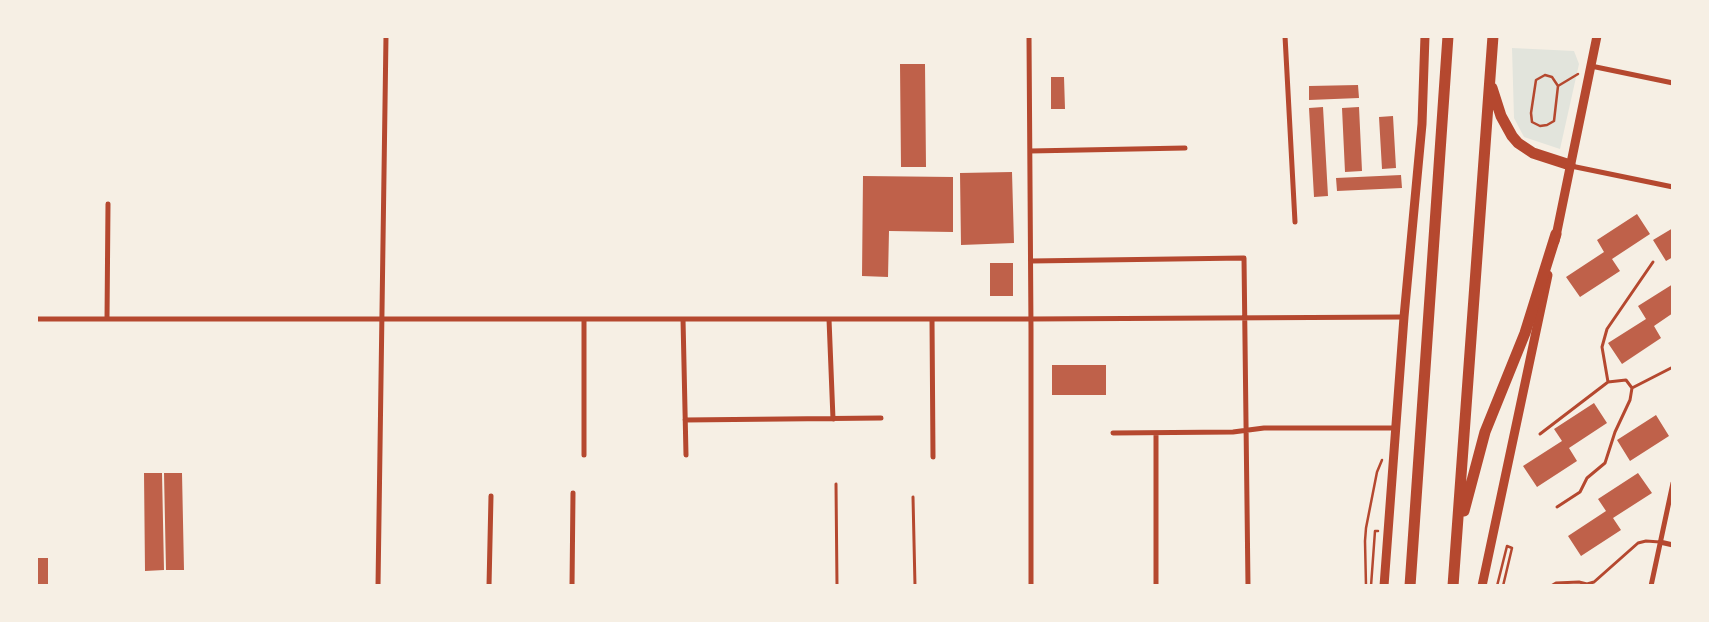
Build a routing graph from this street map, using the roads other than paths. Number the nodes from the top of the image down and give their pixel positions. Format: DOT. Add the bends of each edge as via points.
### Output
graph roads {
  1 [pos="386,36"];
  2 [pos="1029,36"];
  3 [pos="1285,36"];
  4 [pos="1425,36"];
  5 [pos="1448,36"];
  6 [pos="1493,36"];
  7 [pos="1597,36"];
  8 [pos="1591,66"];
  9 [pos="1490,80"];
  10 [pos="1673,83"];
  11 [pos="1185,148"];
  12 [pos="1030,151"];
  13 [pos="1570,165"];
  14 [pos="1673,187"];
  15 [pos="108,204"];
  16 [pos="1295,222"];
  17 [pos="1556,234"];
  18 [pos="1031,261"];
  19 [pos="1654,262"];
  20 [pos="1404,317"];
  21 [pos="36,319"];
  22 [pos="107,319"];
  23 [pos="382,319"];
  24 [pos="584,319"];
  25 [pos="683,319"];
  26 [pos="829,319"];
  27 [pos="932,319"];
  28 [pos="1031,319"];
  29 [pos="1246,319"];
  30 [pos="1673,367"];
  31 [pos="1608,382"];
  32 [pos="1632,388"];
  33 [pos="881,418"];
  34 [pos="833,419"];
  35 [pos="685,420"];
  36 [pos="1396,428"];
  37 [pos="1247,430"];
  38 [pos="1114,433"];
  39 [pos="1156,433"];
  40 [pos="1540,434"];
  41 [pos="584,454"];
  42 [pos="686,455"];
  43 [pos="933,457"];
  44 [pos="1673,483"];
  45 [pos="836,484"];
  46 [pos="573,493"];
  47 [pos="491,496"];
  48 [pos="913,497"];
  49 [pos="1557,507"];
  50 [pos="1457,539"];
  51 [pos="1660,542"];
  52 [pos="1673,545"];
  53 [pos="378,586"];
  54 [pos="489,586"];
  55 [pos="572,586"];
  56 [pos="838,586"];
  57 [pos="915,586"];
  58 [pos="1031,586"];
  59 [pos="1156,586"];
  60 [pos="1248,586"];
  61 [pos="1384,586"];
  62 [pos="1410,586"];
  63 [pos="1453,586"];
  64 [pos="1482,586"];
  65 [pos="1551,586"];
  66 [pos="1651,586"];
  1 -- 23 [label="street"];
  2 -- 12 [label="street"];
  3 -- 16 [label="street"];
  4 -- 20 [label="main road" via="1422,124"];
  5 -- 62 [label="highway"];
  6 -- 9 [label="highway"];
  7 -- 8 [label="main road"];
  8 -- 10 [label="street"];
  8 -- 13 [label="main road"];
  9 -- 13 [label="highway" via="1501,116 1518,143 1534,153"];
  9 -- 50 [label="highway"];
  11 -- 12 [label="street"];
  12 -- 18 [label="street"];
  13 -- 14 [label="street"];
  13 -- 17 [label="main road"];
  15 -- 22 [label="street"];
  17 -- 50 [label="highway" via="1525,333 1485,432"];
  17 -- 64 [label="main road"];
  18 -- 28 [label="street"];
  18 -- 29 [label="street" via="1244,258"];
  19 -- 31 [label="lane" via="1607,329 1602,347"];
  20 -- 29 [label="street"];
  20 -- 36 [label="main road"];
  21 -- 22 [label="street"];
  22 -- 23 [label="street"];
  23 -- 24 [label="street"];
  23 -- 53 [label="street"];
  24 -- 25 [label="street"];
  24 -- 41 [label="street"];
  25 -- 26 [label="street"];
  25 -- 35 [label="street"];
  26 -- 27 [label="street"];
  26 -- 34 [label="street"];
  27 -- 28 [label="street"];
  27 -- 43 [label="street"];
  28 -- 29 [label="street"];
  28 -- 58 [label="street"];
  29 -- 37 [label="street"];
  30 -- 32 [label="lane"];
  31 -- 32 [label="lane" via="1626,380"];
  31 -- 40 [label="lane"];
  32 -- 49 [label="lane" via="1605,463 1587,478 1580,492"];
  33 -- 34 [label="street"];
  34 -- 35 [label="street"];
  35 -- 42 [label="street"];
  36 -- 37 [label="street"];
  36 -- 61 [label="main road"];
  37 -- 39 [label="street"];
  37 -- 60 [label="street"];
  38 -- 39 [label="street"];
  39 -- 59 [label="street"];
  44 -- 51 [label="street"];
  45 -- 56 [label="lane"];
  46 -- 55 [label="street"];
  47 -- 54 [label="street"];
  48 -- 57 [label="lane"];
  50 -- 63 [label="highway"];
  51 -- 52 [label="street"];
  51 -- 65 [label="lane" via="1638,543 1594,582 1556,583"];
  51 -- 66 [label="street"];
}
